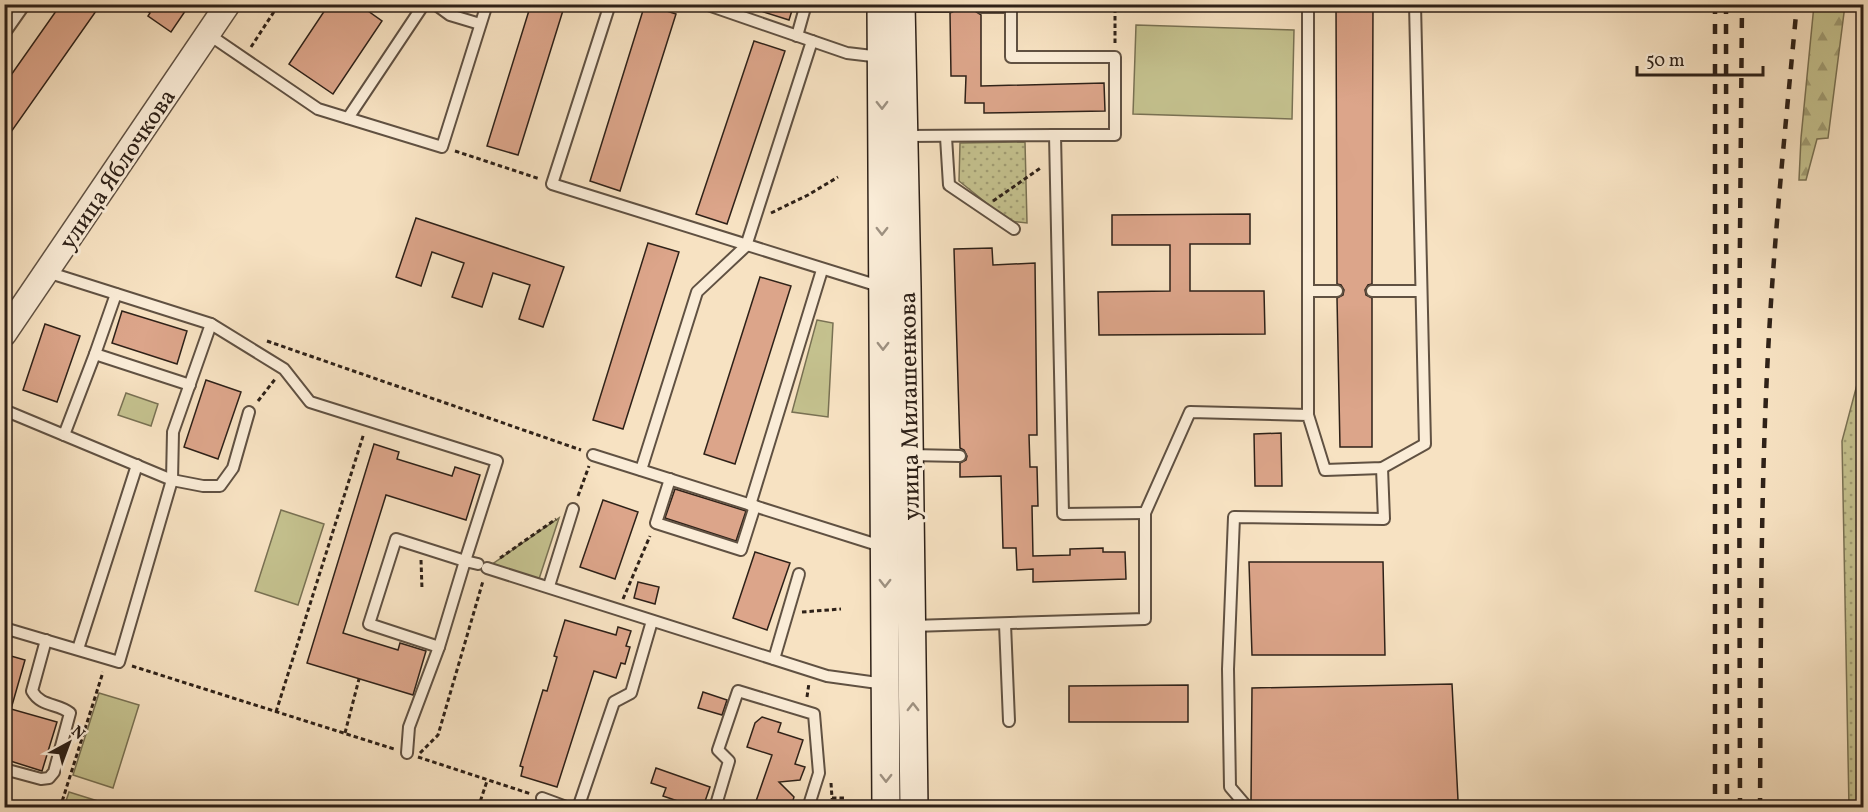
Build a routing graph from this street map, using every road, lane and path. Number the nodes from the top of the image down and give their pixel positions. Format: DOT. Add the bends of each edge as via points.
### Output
graph roads {
  1 [pos="25,4"];
  2 [pos="228,4"];
  3 [pos="279,4"];
  4 [pos="435,4"];
  5 [pos="487,4"];
  6 [pos="610,4"];
  7 [pos="705,4"];
  8 [pos="806,4"];
  9 [pos="1114,4"];
  10 [pos="1308,4"];
  11 [pos="1415,4"];
  12 [pos="894,5"];
  13 [pos="420,6"];
  14 [pos="950,6"];
  15 [pos="1011,6"];
  16 [pos="981,7"];
  17 [pos="480,24"];
  18 [pos="4,34"];
  19 [pos="208,34"];
  20 [pos="797,36"];
  21 [pos="812,41"];
  22 [pos="881,57"];
  23 [pos="1114,57"];
  24 [pos="243,58"];
  25 [pos="348,118"];
  26 [pos="1055,135"];
  27 [pos="903,136"];
  28 [pos="946,136"];
  29 [pos="442,147"];
  30 [pos="1056,157"];
  31 [pos="838,177"];
  32 [pos="552,184"];
  33 [pos="983,208"];
  34 [pos="753,222"];
  35 [pos="1014,229"];
  36 [pos="746,246"];
  37 [pos="822,270"];
  38 [pos="47,272"];
  39 [pos="883,288"];
  40 [pos="1308,291"];
  41 [pos="1337,291"];
  42 [pos="1372,291"];
  43 [pos="1421,291"];
  44 [pos="116,294"];
  45 [pos="211,324"];
  46 [pos="4,334"];
  47 [pos="95,354"];
  48 [pos="284,369"];
  49 [pos="190,385"];
  50 [pos="4,410"];
  51 [pos="249,412"];
  52 [pos="1308,415"];
  53 [pos="368,421"];
  54 [pos="64,435"];
  55 [pos="593,455"];
  56 [pos="910,455"];
  57 [pos="960,456"];
  58 [pos="137,465"];
  59 [pos="1383,468"];
  60 [pos="641,470"];
  61 [pos="670,479"];
  62 [pos="172,480"];
  63 [pos="752,506"];
  64 [pos="573,509"];
  65 [pos="1145,513"];
  66 [pos="656,523"];
  67 [pos="420,546"];
  68 [pos="884,548"];
  69 [pos="465,561"];
  70 [pos="482,566"];
  71 [pos="799,574"];
  72 [pos="549,586"];
  73 [pos="422,589"];
  74 [pos="841,609"];
  75 [pos="618,610"];
  76 [pos="788,614"];
  77 [pos="652,621"];
  78 [pos="1005,624"];
  79 [pos="912,626"];
  80 [pos="4,628"];
  81 [pos="46,640"];
  82 [pos="440,646"];
  83 [pos="78,649"];
  84 [pos="107,658"];
  85 [pos="774,659"];
  86 [pos="119,662"];
  87 [pos="812,671"];
  88 [pos="359,679"];
  89 [pos="885,684"];
  90 [pos="804,711"];
  91 [pos="276,712"];
  92 [pos="1009,721"];
  93 [pos="345,733"];
  94 [pos="407,753"];
  95 [pos="4,769"];
  96 [pos="487,780"];
  97 [pos="831,781"];
  98 [pos="542,798"];
  99 [pos="845,798"];
  100 [pos="60,807"];
  101 [pos="478,807"];
  102 [pos="569,807"];
  103 [pos="578,807"];
  104 [pos="715,807"];
  105 [pos="808,807"];
  106 [pos="886,807"];
  107 [pos="914,807"];
  108 [pos="1248,807"];
  109 [pos="1410,807"];
  110 [pos="1419,807"];
  1 -- 18 [label="lane"];
  2 -- 19 [label="street, улица Яблочкова"];
  3 -- 24 [label="path"];
  4 -- 17 [label="lane" via="450,15"];
  5 -- 17 [label="lane"];
  6 -- 32 [label="lane"];
  7 -- 20 [label="lane"];
  8 -- 20 [label="lane"];
  9 -- 23 [label="path"];
  10 -- 40 [label="lane"];
  11 -- 43 [label="lane"];
  12 -- 14 [label="lane"];
  12 -- 22 [label="main road, улица Милашенкова"];
  12 -- 27 [label="main road, улица Милашенкова"];
  13 -- 25 [label="lane"];
  15 -- 16 [label="lane"];
  15 -- 23 [label="lane" via="1011,57"];
  17 -- 29 [label="lane"];
  19 -- 24 [label="lane"];
  19 -- 38 [label="street, улица Яблочкова"];
  20 -- 21 [label="lane"];
  21 -- 22 [label="lane" via="847,53"];
  21 -- 34 [label="lane"];
  22 -- 39 [label="main road, улица Милашенкова, one-way"];
  23 -- 26 [label="lane" via="1115,135"];
  24 -- 25 [label="lane" via="318,109"];
  25 -- 29 [label="lane"];
  26 -- 28 [label="lane"];
  26 -- 30 [label="lane"];
  27 -- 28 [label="lane"];
  27 -- 56 [label="main road, улица Милашенкова"];
  28 -- 33 [label="lane" via="949,185"];
  29 -- 32 [label="path"];
  30 -- 33 [label="path"];
  30 -- 65 [label="lane" via="1063,514"];
  31 -- 34 [label="path"];
  32 -- 36 [label="lane"];
  33 -- 35 [label="lane"];
  34 -- 36 [label="lane"];
  36 -- 37 [label="lane"];
  36 -- 60 [label="lane" via="698,292"];
  37 -- 39 [label="lane"];
  37 -- 63 [label="lane"];
  38 -- 44 [label="lane"];
  38 -- 46 [label="street, улица Яблочкова"];
  39 -- 68 [label="main road, улица Милашенкова, one-way"];
  40 -- 41 [label="lane"];
  40 -- 52 [label="lane"];
  42 -- 43 [label="lane"];
  43 -- 59 [label="lane" via="1425,444"];
  44 -- 45 [label="lane"];
  44 -- 47 [label="lane"];
  45 -- 48 [label="lane"];
  45 -- 49 [label="lane"];
  47 -- 49 [label="lane"];
  47 -- 54 [label="lane"];
  48 -- 51 [label="path"];
  48 -- 53 [label="lane" via="310,402"];
  48 -- 55 [label="path" via="298,351"];
  49 -- 62 [label="lane" via="173,432"];
  50 -- 54 [label="lane"];
  51 -- 62 [label="lane" via="233,468 220,486"];
  52 -- 59 [label="lane" via="1324,470"];
  52 -- 65 [label="lane" via="1190,412"];
  53 -- 69 [label="lane" via="497,461"];
  53 -- 91 [label="path"];
  54 -- 58 [label="lane"];
  55 -- 60 [label="lane"];
  55 -- 64 [label="path"];
  56 -- 57 [label="lane"];
  56 -- 79 [label="main road, улица Милашенкова"];
  58 -- 62 [label="lane"];
  58 -- 83 [label="lane"];
  59 -- 108 [label="lane" via="1384,519 1234,517 1228,669 1230,787"];
  60 -- 61 [label="lane"];
  61 -- 63 [label="lane"];
  61 -- 66 [label="lane"];
  62 -- 86 [label="lane"];
  63 -- 66 [label="lane" via="741,550"];
  63 -- 68 [label="lane"];
  64 -- 70 [label="path"];
  64 -- 72 [label="lane"];
  65 -- 78 [label="lane" via="1145,619"];
  66 -- 75 [label="path"];
  67 -- 69 [label="lane"];
  67 -- 73 [label="path"];
  67 -- 82 [label="lane" via="396,539 369,624"];
  68 -- 89 [label="main road, улица Милашенкова, one-way"];
  69 -- 70 [label="lane"];
  69 -- 82 [label="lane"];
  70 -- 72 [label="lane"];
  70 -- 96 [label="path" via="438,735 417,756"];
  71 -- 76 [label="lane"];
  72 -- 75 [label="lane"];
  74 -- 76 [label="path"];
  75 -- 77 [label="lane"];
  76 -- 85 [label="lane"];
  77 -- 85 [label="lane"];
  77 -- 103 [label="lane" via="631,693 614,702"];
  78 -- 79 [label="lane"];
  78 -- 92 [label="lane"];
  107 -- 79 [label="main road, улица Милашенкова, one-way"];
  80 -- 81 [label="lane"];
  81 -- 83 [label="lane"];
  81 -- 95 [label="lane" via="32,691 41,702 70,713 54,772 41,779"];
  82 -- 94 [label="lane" via="409,727"];
  83 -- 84 [label="lane"];
  84 -- 86 [label="lane"];
  84 -- 100 [label="path"];
  85 -- 87 [label="lane"];
  86 -- 91 [label="path"];
  87 -- 89 [label="lane"];
  87 -- 90 [label="path"];
  88 -- 93 [label="path"];
  89 -- 106 [label="main road, улица Милашенкова, one-way"];
  90 -- 104 [label="lane" via="738,692 718,750 729,761"];
  90 -- 105 [label="lane" via="814,714 819,773"];
  91 -- 93 [label="path"];
  93 -- 94 [label="path"];
  96 -- 98 [label="path"];
  96 -- 101 [label="path"];
  97 -- 99 [label="path" via="832,798"];
  98 -- 102 [label="lane"];
  109 -- 110 [label="lane"];
}
